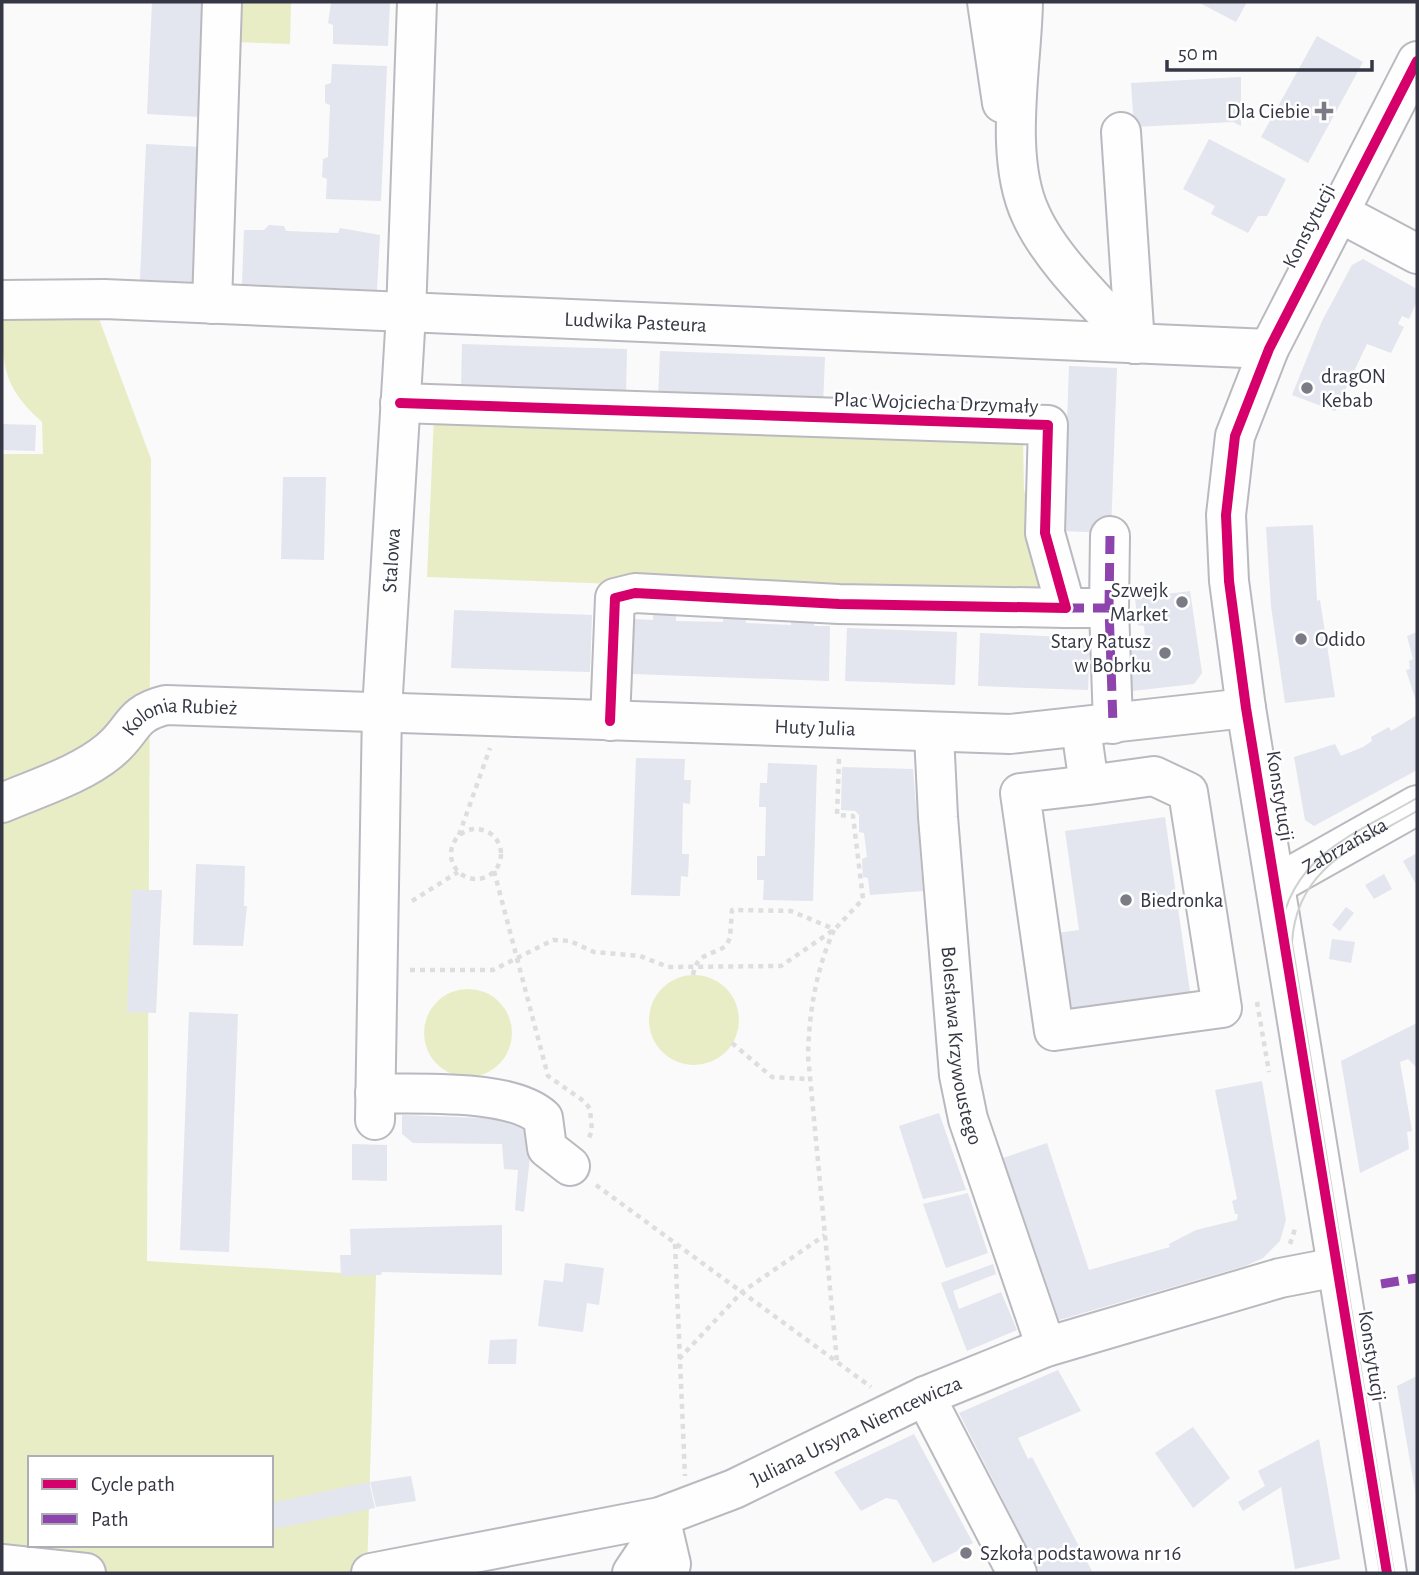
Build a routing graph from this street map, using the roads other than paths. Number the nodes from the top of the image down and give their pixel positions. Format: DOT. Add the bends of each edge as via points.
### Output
graph roads {
  1 [pos="222,2"];
  2 [pos="417,2"];
  3 [pos="987,2"];
  4 [pos="1023,2"];
  5 [pos="1417,61"];
  6 [pos="1121,132"];
  7 [pos="1017,146"];
  8 [pos="1338,212"];
  9 [pos="1417,254"];
  10 [pos="2,300"];
  11 [pos="212,304"];
  12 [pos="406,314"];
  13 [pos="1135,344"];
  14 [pos="1269,349"];
  15 [pos="400,403"];
  16 [pos="1110,536"];
  17 [pos="1066,608"];
  18 [pos="1109,608"];
  19 [pos="1246,708"];
  20 [pos="382,710"];
  21 [pos="610,721"];
  22 [pos="1097,726"];
  23 [pos="934,734"];
  24 [pos="1089,785"];
  25 [pos="2,803"];
  26 [pos="1417,806"];
  27 [pos="1275,885"];
  28 [pos="570,1166"];
  29 [pos="1338,1267"];
  30 [pos="1046,1347"];
  31 [pos="925,1396"];
  32 [pos="665,1544"];
  33 [pos="2,1564"];
  34 [pos="86,1573"];
  35 [pos="371,1573"];
  36 [pos="632,1573"];
  37 [pos="1017,1573"];
  38 [pos="1387,1573"];
  1 -- 11 [label="street"];
  2 -- 12 [label="street, Stalowa"];
  3 -- 7 [label="street" via="1003,109"];
  4 -- 7 [label="street"];
  5 -- 8 [label="street, Konstytucji"];
  6 -- 13 [label="street"];
  7 -- 13 [label="street" via="1022,192 1031,217 1059,257"];
  8 -- 9 [label="street"];
  8 -- 14 [label="street, Konstytucji"];
  10 -- 11 [label="street, Ludwika Pasteura"];
  11 -- 12 [label="street, Ludwika Pasteura"];
  12 -- 13 [label="street, Ludwika Pasteura"];
  12 -- 15 [label="street, Stalowa"];
  13 -- 14 [label="street, Ludwika Pasteura"];
  14 -- 19 [label="street, Konstytucji" via="1235,436 1226,515 1229,581"];
  15 -- 17 [label="street, Plac Wojciecha Drzymały" via="1048,425 1045,533"];
  15 -- 20 [label="street, Stalowa"];
  16 -- 18 [label="street"];
  17 -- 18 [label="street"];
  17 -- 21 [label="street" via="625,595 615,598"];
  18 -- 22 [label="street"];
  19 -- 22 [label="street, Huty Julia"];
  19 -- 27 [label="street, Konstytucji"];
  20 -- 21 [label="street, Huty Julia"];
  20 -- 25 [label="street, Kolonia Rubież" via="156,707 138,716 108,752"];
  20 -- 28 [label="street, Stalowa" via="375,1106 505,1098 531,1106 543,1118 547,1148"];
  21 -- 23 [label="street, Huty Julia"];
  22 -- 23 [label="street, Huty Julia" via="1010,734"];
  22 -- 24 [label="street"];
  23 -- 30 [label="street, Bolesława Krzywoustego" via="959,1075 968,1119"];
  24 -- 24 [label="street" via="1154,776 1188,792 1222,1008 1054,1031 1020,793"];
  26 -- 27 [label="street, Zabrzańska"];
  27 -- 29 [label="street, Konstytucji"];
  29 -- 30 [label="street, Juliana Ursyna Niemcewicza" via="1280,1278"];
  29 -- 38 [label="street, Konstytucji"];
  30 -- 31 [label="street, Juliana Ursyna Niemcewicza"];
  31 -- 32 [label="street, Juliana Ursyna Niemcewicza" via="734,1489"];
  31 -- 37 [label="street"];
  32 -- 35 [label="street, Juliana Ursyna Niemcewicza"];
  32 -- 36 [label="street" via="646,1552"];
  33 -- 34 [label="street"];
}
